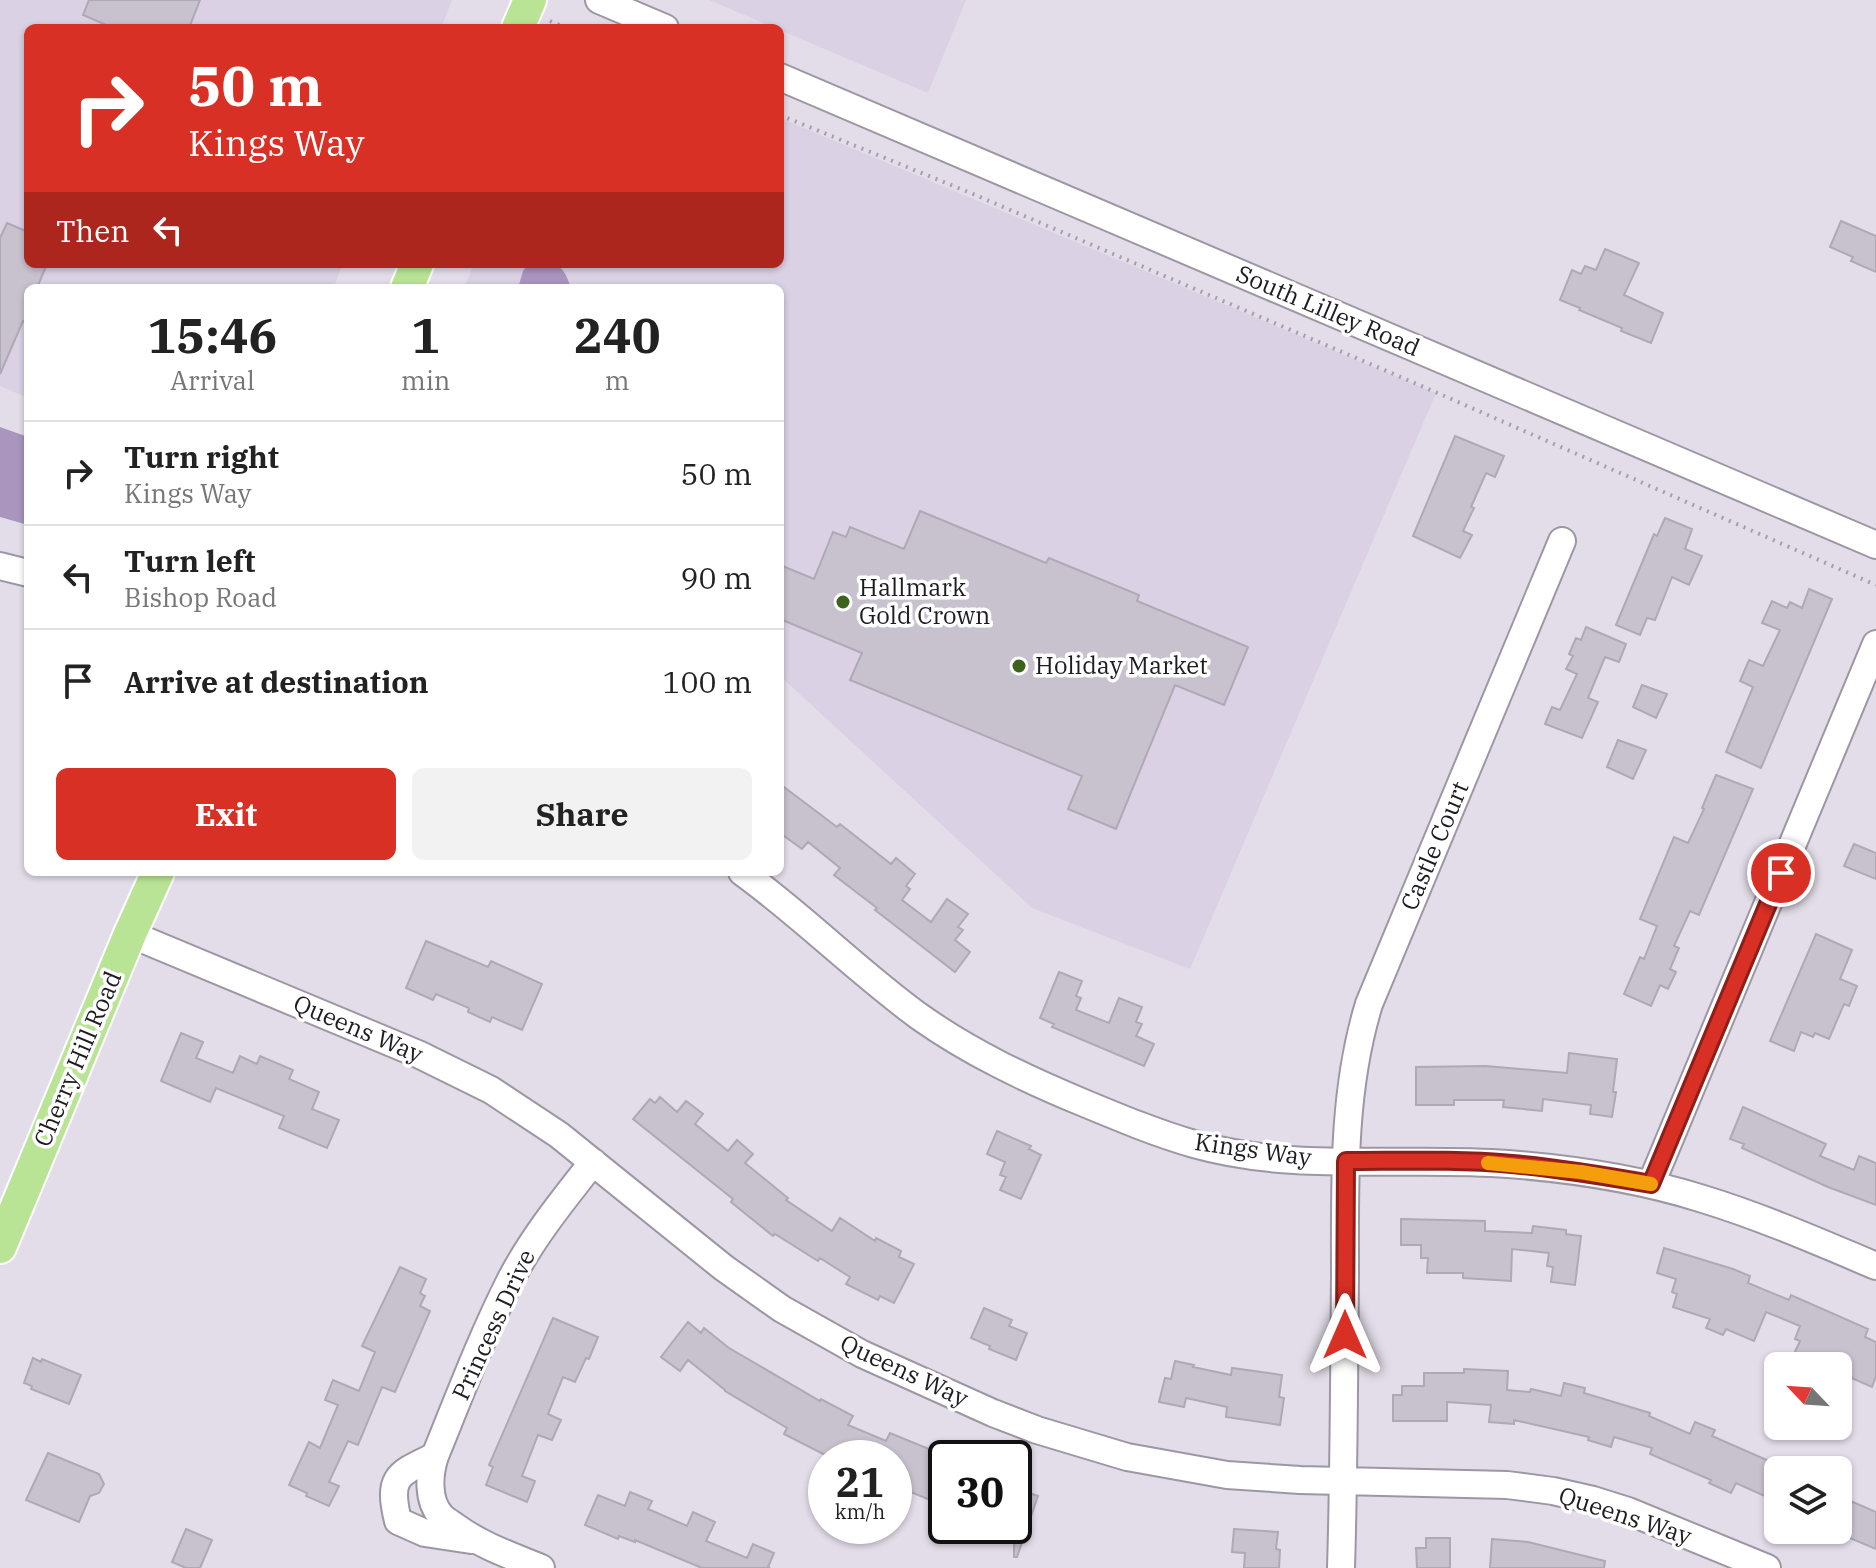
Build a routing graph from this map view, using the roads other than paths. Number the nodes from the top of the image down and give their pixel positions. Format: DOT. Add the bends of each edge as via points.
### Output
graph roads {
  1 [pos="530,0"];
  2 [pos="599,0"];
  3 [pos="520,24"];
  4 [pos="656,24"];
  5 [pos="784,79"];
  6 [pos="1562,541"];
  7 [pos="1876,545"];
  8 [pos="0,566"];
  9 [pos="24,572"];
  10 [pos="1876,644"];
  11 [pos="156,876"];
  12 [pos="747,876"];
  13 [pos="130,934"];
  14 [pos="1346,1161"];
  15 [pos="593,1162"];
  16 [pos="1651,1184"];
  17 [pos="0,1247"];
  18 [pos="1876,1266"];
  19 [pos="435,1456"];
  20 [pos="1344,1481"];
  21 [pos="474,1540"];
  22 [pos="541,1568"];
  23 [pos="1341,1568"];
  24 [pos="1767,1568"];
  1 -- 3 [label="main road"];
  2 -- 4 [label="street"];
  5 -- 7 [label="street, South Lilley Road"];
  6 -- 14 [label="street, Castle Court" via="1369,1004 1352,1078"];
  8 -- 9 [label="street"];
  10 -- 16 [label="street"];
  11 -- 13 [label="main road, Cherry Hill Road"];
  12 -- 14 [label="street, Kings Way" via="918,1015 1021,1076 1196,1144 1270,1158"];
  13 -- 15 [label="street, Queens Way" via="455,1071 526,1112"];
  13 -- 17 [label="main road, Cherry Hill Road"];
  14 -- 16 [label="street, Kings Way" via="1508,1164"];
  14 -- 20 [label="street, Castle Court"];
  15 -- 19 [label="street, Princess Drive" via="553,1212 512,1278"];
  15 -- 20 [label="street, Queens Way" via="782,1309 862,1354 993,1413 1081,1444 1173,1466 1227,1475"];
  16 -- 18 [label="street, Kings Way" via="1743,1213"];
  19 -- 21 [label="street, Princess Drive" via="430,1483 440,1515"];
  19 -- 21 [label="street, Princess Drive" via="404,1471 396,1482 398,1521 425,1533"];
  20 -- 23 [label="street, Castle Court"];
  20 -- 24 [label="street, Queens Way" via="1553,1491 1628,1511"];
  21 -- 22 [label="street, Princess Drive"];
}
